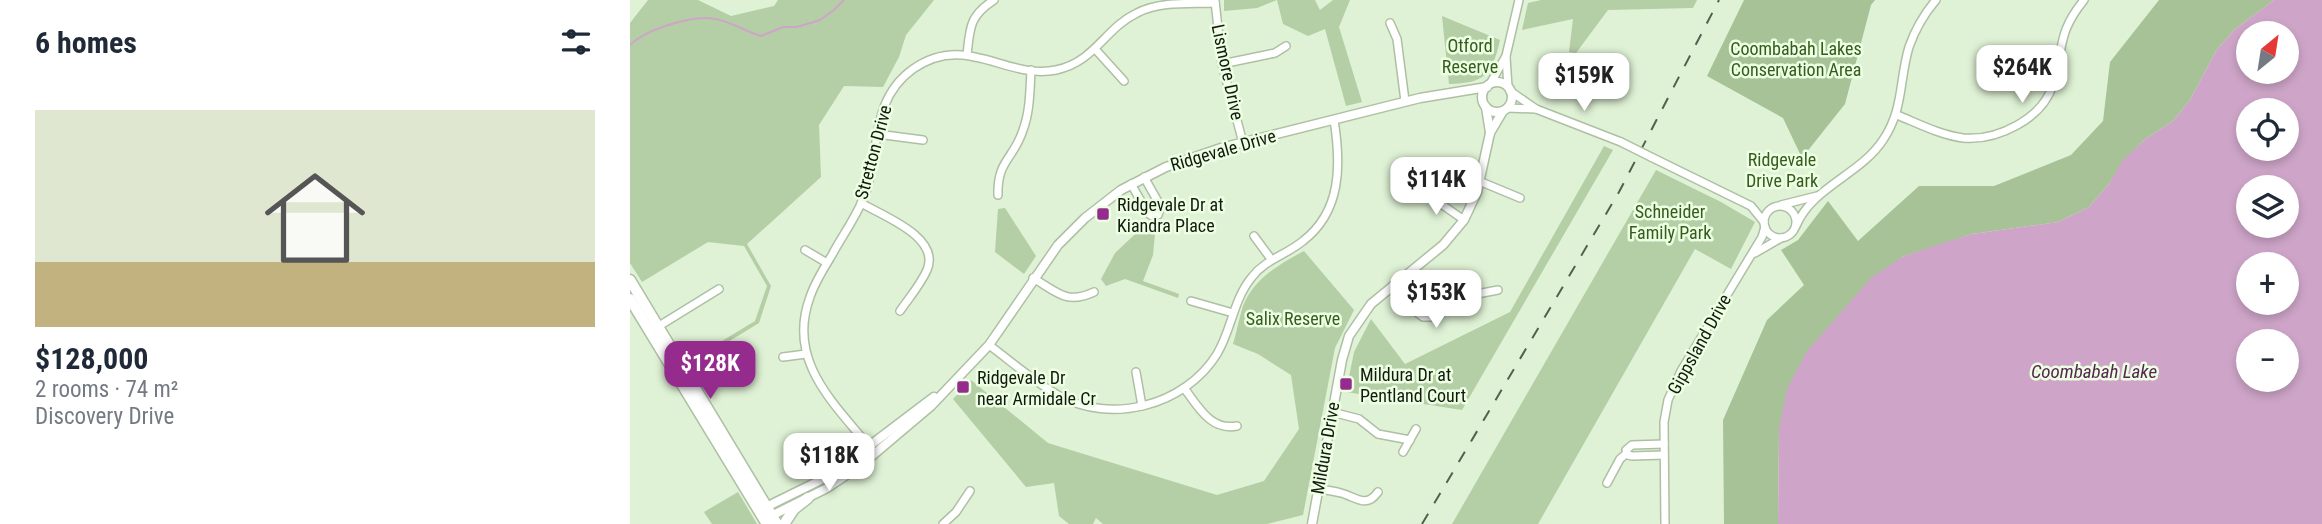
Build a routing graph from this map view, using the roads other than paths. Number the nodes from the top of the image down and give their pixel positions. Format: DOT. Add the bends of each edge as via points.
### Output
graph roads {
  1 [pos="994,0"];
  2 [pos="1518,0"];
  3 [pos="1936,0"];
  4 [pos="2084,0"];
  5 [pos="1215,2"];
  6 [pos="1157,3"];
  7 [pos="1390,23"];
  8 [pos="1286,47"];
  9 [pos="1096,50"];
  10 [pos="967,55"];
  11 [pos="1506,57"];
  12 [pos="2011,61"];
  13 [pos="1222,64"];
  14 [pos="1031,70"];
  15 [pos="2056,72"];
  16 [pos="1124,81"];
  17 [pos="1488,86"];
  18 [pos="1509,89"];
  19 [pos="1462,93"];
  20 [pos="1405,101"];
  21 [pos="1485,104"];
  22 [pos="1536,108"];
  23 [pos="1505,110"];
  24 [pos="1897,115"];
  25 [pos="1334,120"];
  26 [pos="1490,133"];
  27 [pos="877,134"];
  28 [pos="923,140"];
  29 [pos="1243,143"];
  30 [pos="1144,177"];
  31 [pos="1479,181"];
  32 [pos="1131,184"];
  33 [pos="1424,192"];
  34 [pos="998,195"];
  35 [pos="1818,196"];
  36 [pos="1520,198"];
  37 [pos="861,203"];
  38 [pos="1751,206"];
  39 [pos="1777,206"];
  40 [pos="1464,220"];
  41 [pos="1765,225"];
  42 [pos="1796,226"];
  43 [pos="1254,236"];
  44 [pos="1781,237"];
  45 [pos="805,250"];
  46 [pos="1751,255"];
  47 [pos="1271,259"];
  48 [pos="827,263"];
  49 [pos="1033,278"];
  50 [pos="630,279"];
  51 [pos="1393,285"];
  52 [pos="719,289"];
  53 [pos="1498,290"];
  54 [pos="1094,292"];
  55 [pos="630,299"];
  56 [pos="1191,300"];
  57 [pos="900,310"];
  58 [pos="1233,313"];
  59 [pos="659,326"];
  60 [pos="989,345"];
  61 [pos="806,354"];
  62 [pos="783,357"];
  63 [pos="1136,372"];
  64 [pos="1184,388"];
  65 [pos="1142,406"];
  66 [pos="1332,412"];
  67 [pos="1237,426"];
  68 [pos="1416,429"];
  69 [pos="1410,440"];
  70 [pos="1664,444"];
  71 [pos="872,449"];
  72 [pos="1403,452"];
  73 [pos="1627,453"];
  74 [pos="1664,455"];
  75 [pos="1607,483"];
  76 [pos="1318,489"];
  77 [pos="970,491"];
  78 [pos="1377,492"];
  79 [pos="808,498"];
  80 [pos="768,516"];
  81 [pos="784,524"];
  82 [pos="943,524"];
  83 [pos="1312,524"];
  84 [pos="1665,524"];
  1 -- 10 [label="street" via="972,22"];
  2 -- 11 [label="street"];
  3 -- 24 [label="street" via="1909,47"];
  4 -- 15 [label="street" via="2066,26"];
  5 -- 6 [label="street, Stretton Drive"];
  5 -- 13 [label="street, Lismore Drive"];
  6 -- 9 [label="street, Stretton Drive" via="1125,19"];
  7 -- 20 [label="street" via="1397,39"];
  8 -- 13 [label="street"];
  9 -- 14 [label="street, Stretton Drive" via="1065,68"];
  9 -- 16 [label="street"];
  10 -- 14 [label="street, Stretton Drive"];
  10 -- 27 [label="street, Stretton Drive" via="929,60 905,75 883,105"];
  11 -- 17 [label="street"];
  11 -- 18 [label="street"];
  12 -- 15 [label="street"];
  13 -- 29 [label="street, Lismore Drive"];
  14 -- 34 [label="street" via="1025,124 1000,170"];
  15 -- 24 [label="street" via="2050,93 2035,113 1990,135 1952,136"];
  17 -- 18 [label="street" via="1499,83"];
  17 -- 19 [label="street, Ridgevale Drive"];
  17 -- 21 [label="street" via="1483,94"];
  18 -- 22 [label="street"];
  18 -- 23 [label="street" via="1512,100"];
  19 -- 20 [label="street, Ridgevale Drive"];
  19 -- 21 [label="street, Ridgevale Drive"];
  20 -- 25 [label="street, Ridgevale Drive"];
  21 -- 23 [label="street" via="1494,111"];
  21 -- 26 [label="street, Mildura Drive"];
  22 -- 23 [label="street"];
  22 -- 38 [label="street, bridge" via="1621,142"];
  23 -- 26 [label="street, Mildura Drive"];
  24 -- 35 [label="street" via="1868,159"];
  25 -- 29 [label="street, Ridgevale Drive"];
  25 -- 47 [label="street" via="1338,183 1330,208 1303,242"];
  26 -- 31 [label="street, Mildura Drive"];
  27 -- 28 [label="street"];
  27 -- 37 [label="street, Stretton Drive"];
  29 -- 30 [label="street, Ridgevale Drive"];
  30 -- 32 [label="street, Ridgevale Drive"];
  30 -- 32 [label="street" via="1161,207 1158,215 1150,214"];
  31 -- 36 [label="street"];
  31 -- 40 [label="street, Mildura Drive"];
  32 -- 49 [label="street, Ridgevale Drive" via="1069,232"];
  33 -- 40 [label="street"];
  35 -- 39 [label="street"];
  35 -- 42 [label="street"];
  37 -- 48 [label="street, Stretton Drive"];
  37 -- 57 [label="street" via="916,235 928,248 928,267"];
  38 -- 39 [label="street"];
  38 -- 41 [label="street"];
  39 -- 41 [label="street" via="1767,213"];
  39 -- 42 [label="street" via="1793,212"];
  40 -- 51 [label="street, Mildura Drive" via="1443,245"];
  41 -- 44 [label="street" via="1772,235"];
  41 -- 46 [label="street, Gippsland Drive"];
  42 -- 44 [label="street"];
  43 -- 47 [label="street"];
  44 -- 46 [label="street, Gippsland Drive"];
  45 -- 48 [label="street"];
  46 -- 70 [label="street, Gippsland Drive" via="1676,380 1665,412"];
  47 -- 58 [label="street" via="1246,285"];
  48 -- 61 [label="street, Stretton Drive" via="806,313"];
  49 -- 54 [label="street" via="1070,299"];
  49 -- 60 [label="street, Ridgevale Drive"];
  50 -- 59 [label="main road"];
  51 -- 53 [label="street" via="1423,317"];
  51 -- 66 [label="street, Mildura Drive" via="1371,304 1349,337"];
  52 -- 59 [label="street"];
  55 -- 80 [label="main road"];
  56 -- 58 [label="street"];
  58 -- 64 [label="street" via="1216,355"];
  59 -- 80 [label="main road"];
  60 -- 65 [label="street" via="1071,401 1109,410"];
  60 -- 71 [label="street, Ridgevale Drive" via="931,406"];
  61 -- 62 [label="street"];
  61 -- 71 [label="street, Stretton Drive" via="822,388"];
  63 -- 65 [label="street"];
  64 -- 65 [label="street"];
  64 -- 67 [label="street" via="1210,421"];
  66 -- 69 [label="street" via="1354,416 1378,434"];
  66 -- 76 [label="street, Mildura Drive"];
  68 -- 69 [label="street"];
  69 -- 72 [label="street"];
  70 -- 73 [label="street" via="1630,445"];
  70 -- 74 [label="street, Gippsland Drive"];
  71 -- 79 [label="street, Ridgevale Drive" via="860,466"];
  71 -- 80 [label="street, Ridgevale Drive"];
  73 -- 74 [label="street"];
  73 -- 75 [label="street"];
  74 -- 84 [label="street, Gippsland Drive"];
  76 -- 78 [label="street" via="1366,502"];
  76 -- 83 [label="street, Mildura Drive"];
  77 -- 82 [label="street"];
  79 -- 80 [label="street, Ridgevale Drive"];
  79 -- 81 [label="main road"];
}
